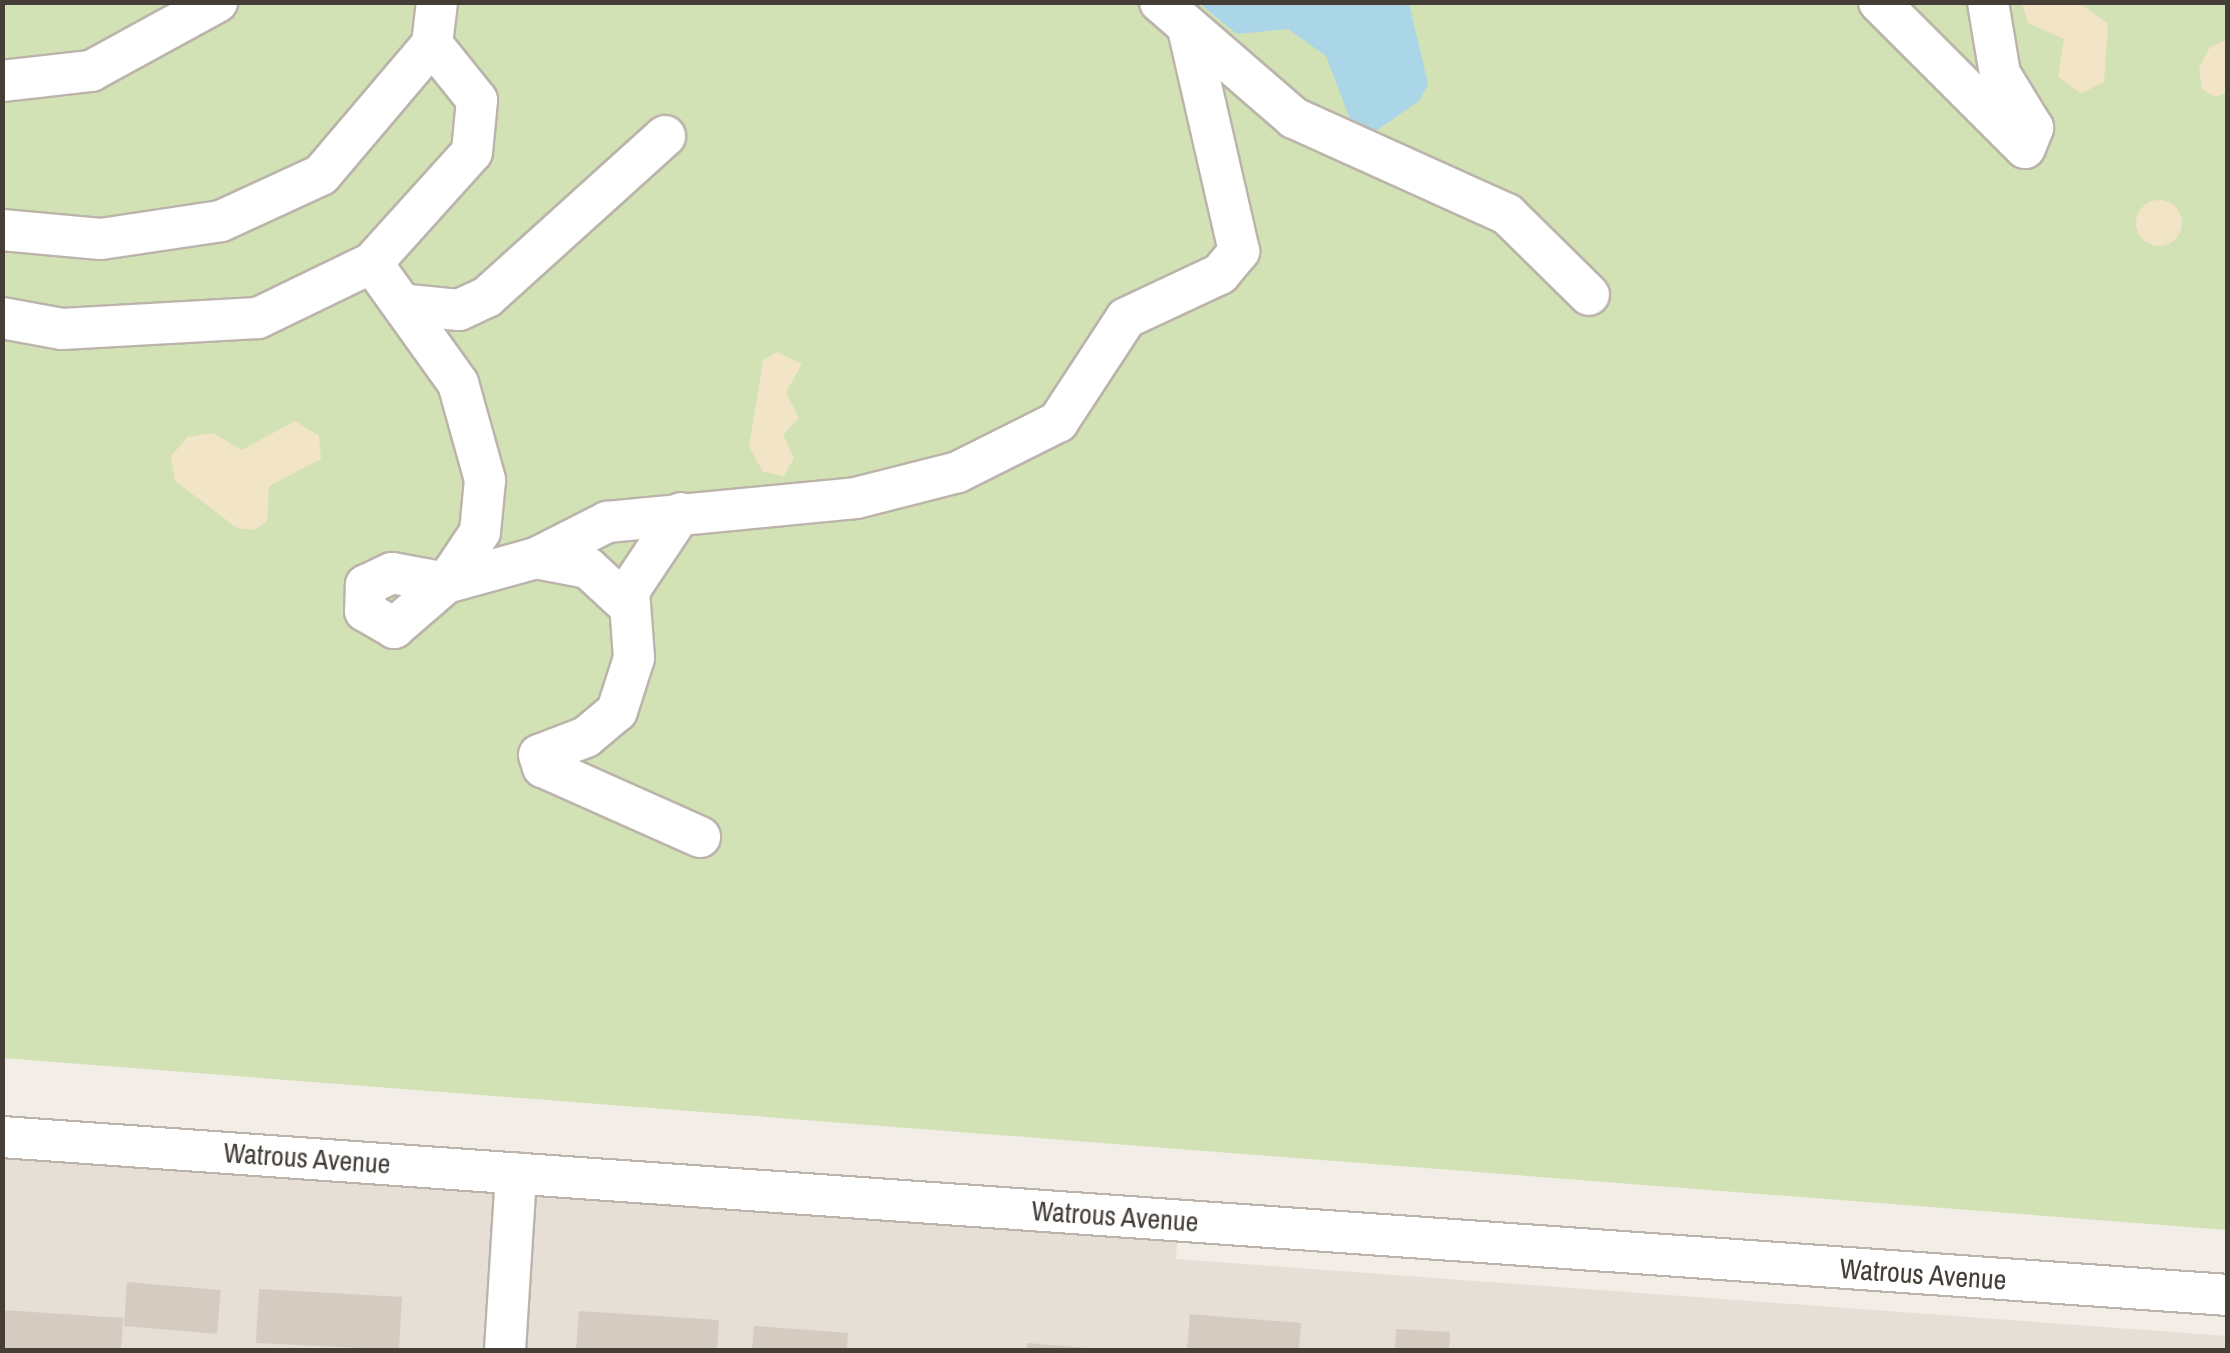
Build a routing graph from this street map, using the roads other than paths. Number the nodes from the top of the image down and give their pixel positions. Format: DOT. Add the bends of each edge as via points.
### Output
graph roads {
  1 [pos="216,2"];
  2 [pos="437,2"];
  3 [pos="1880,2"];
  4 [pos="1988,2"];
  5 [pos="1174,15"];
  6 [pos="432,44"];
  7 [pos="2,81"];
  8 [pos="665,136"];
  9 [pos="2,230"];
  10 [pos="372,264"];
  11 [pos="1588,296"];
  12 [pos="408,305"];
  13 [pos="2,318"];
  14 [pos="681,513"];
  15 [pos="536,558"];
  16 [pos="628,604"];
  17 [pos="700,837"];
  18 [pos="2,1137"];
  19 [pos="516,1173"];
  20 [pos="2228,1295"];
  21 [pos="505,1350"];
  1 -- 7 [label="street" via="90,72"];
  2 -- 6 [label="street"];
  3 -- 4 [label="street" via="2025,148 2032,128 2000,74"];
  5 -- 11 [label="street" via="1294,118 1515,220"];
  5 -- 14 [label="street" via="1239,232 1231,265 1126,318 1070,409 1023,446 856,498"];
  6 -- 9 [label="street" via="321,175 268,202 221,221 101,239"];
  6 -- 10 [label="street" via="477,100 472,152"];
  8 -- 12 [label="street" via="487,297 459,310"];
  10 -- 12 [label="street"];
  10 -- 13 [label="street" via="258,318 62,329"];
  12 -- 15 [label="street" via="458,383 482,452 480,532 446,584"];
  14 -- 15 [label="street" via="606,522"];
  14 -- 16 [label="street"];
  15 -- 16 [label="street" via="588,568"];
  16 -- 17 [label="street" via="634,641 625,695 603,726 539,754 543,767"];
  18 -- 19 [label="street, Watrous Avenue"];
  19 -- 20 [label="street, Watrous Avenue"];
  19 -- 21 [label="street"];
}
